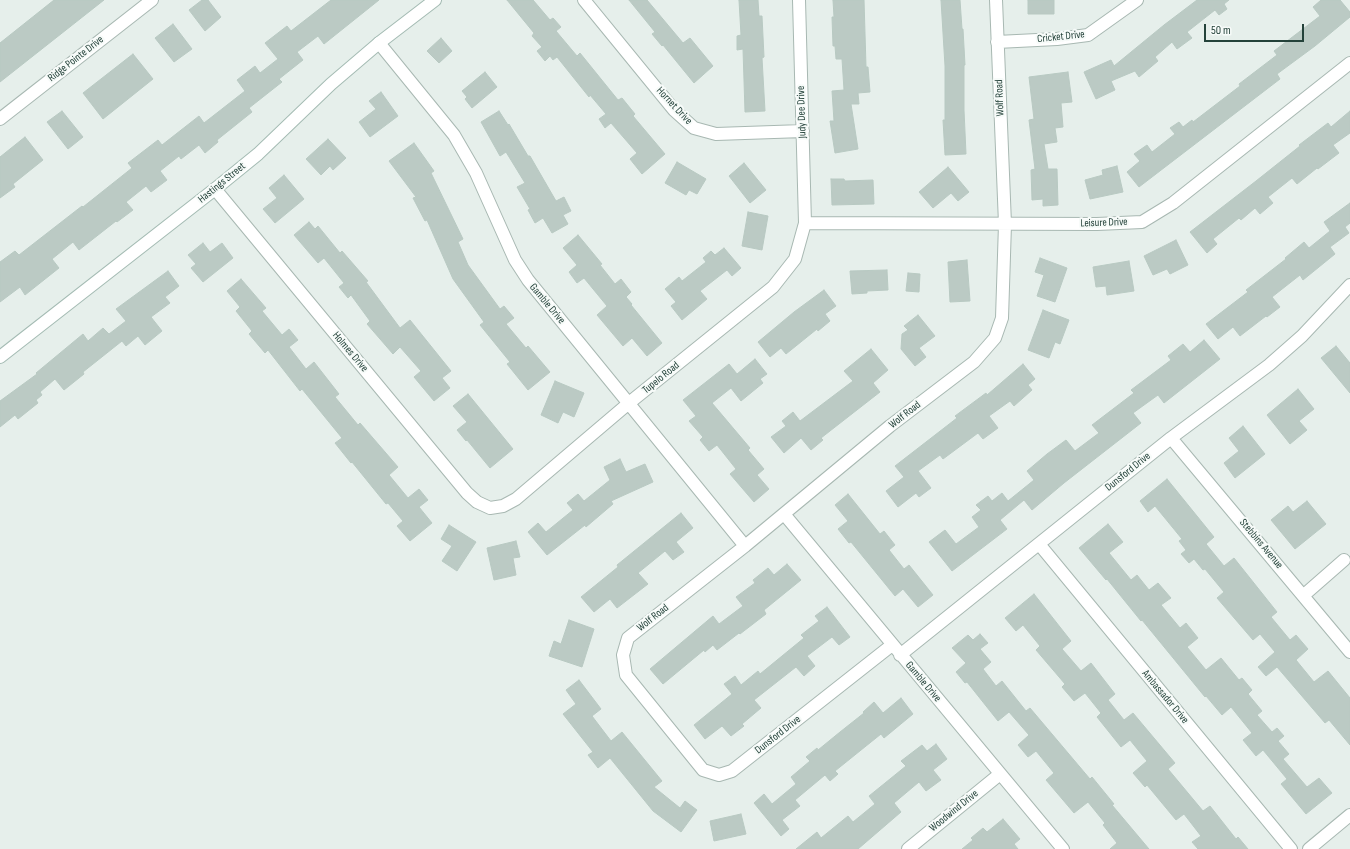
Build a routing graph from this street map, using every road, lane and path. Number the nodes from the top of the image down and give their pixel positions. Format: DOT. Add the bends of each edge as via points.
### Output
graph roads {
  1 [pos="152,0"];
  2 [pos="435,0"];
  3 [pos="584,0"];
  4 [pos="799,0"];
  5 [pos="996,0"];
  6 [pos="1137,0"];
  7 [pos="997,42"];
  8 [pos="379,43"];
  9 [pos="1350,64"];
  10 [pos="0,119"];
  11 [pos="803,131"];
  12 [pos="215,190"];
  13 [pos="805,223"];
  14 [pos="1005,224"];
  15 [pos="1349,288"];
  16 [pos="0,357"];
  17 [pos="629,403"];
  18 [pos="1171,438"];
  19 [pos="490,508"];
  20 [pos="784,514"];
  21 [pos="1039,544"];
  22 [pos="746,546"];
  23 [pos="1344,560"];
  24 [pos="1304,595"];
  25 [pos="892,645"];
  26 [pos="1350,652"];
  27 [pos="900,655"];
  28 [pos="666,725"];
  29 [pos="1000,774"];
  30 [pos="1350,815"];
  31 [pos="908,849"];
  32 [pos="1063,849"];
  33 [pos="1291,849"];
  34 [pos="1309,849"];
  1 -- 10 [label="street, Ridge Pointe Drive"];
  2 -- 8 [label="street, Hastings Street"];
  3 -- 11 [label="street, Hornet Drive" via="674,110 694,128 716,134"];
  4 -- 11 [label="street, Judy Dee Drive"];
  5 -- 7 [label="street, Wolf Road"];
  6 -- 7 [label="street, Cricket Drive" via="1088,35"];
  7 -- 14 [label="street, Wolf Road"];
  8 -- 12 [label="street, Hastings Street"];
  8 -- 17 [label="street, Gamble Drive" via="454,135 476,173 515,260 528,280"];
  9 -- 14 [label="street, Leisure Drive" via="1173,203 1142,222"];
  11 -- 13 [label="street, Judy Dee Drive"];
  12 -- 16 [label="street, Hastings Street"];
  12 -- 19 [label="street, Holmes Drive" via="467,493 477,502"];
  13 -- 14 [label="street, Leisure Drive"];
  13 -- 17 [label="street, Tupelo Road" via="795,259 773,287"];
  14 -- 20 [label="street, Wolf Road" via="1002,318 995,338 974,362 884,431"];
  15 -- 18 [label="street, Dunsford Drive" via="1269,365"];
  17 -- 19 [label="street, Tupelo Road" via="516,499 503,506"];
  17 -- 22 [label="street, Gamble Drive"];
  18 -- 21 [label="street, Dunsford Drive"];
  18 -- 24 [label="street, Stebbins Avenue"];
  20 -- 22 [label="street, Wolf Road"];
  20 -- 25 [label="street, Gamble Drive"];
  21 -- 27 [label="street, Dunsford Drive"];
  21 -- 33 [label="street, Ambassador Drive"];
  22 -- 28 [label="street, Wolf Road" via="628,638 623,655 626,675"];
  23 -- 24 [label="street"];
  24 -- 26 [label="street, Stebbins Avenue"];
  25 -- 27 [label="street, Gamble Drive"];
  25 -- 28 [label="street, Dunsford Drive" via="732,771 719,775 703,770"];
  27 -- 29 [label="street, Gamble Drive"];
  29 -- 31 [label="street, Woodwind Drive"];
  29 -- 32 [label="street, Gamble Drive"];
  30 -- 34 [label="street"];
}
